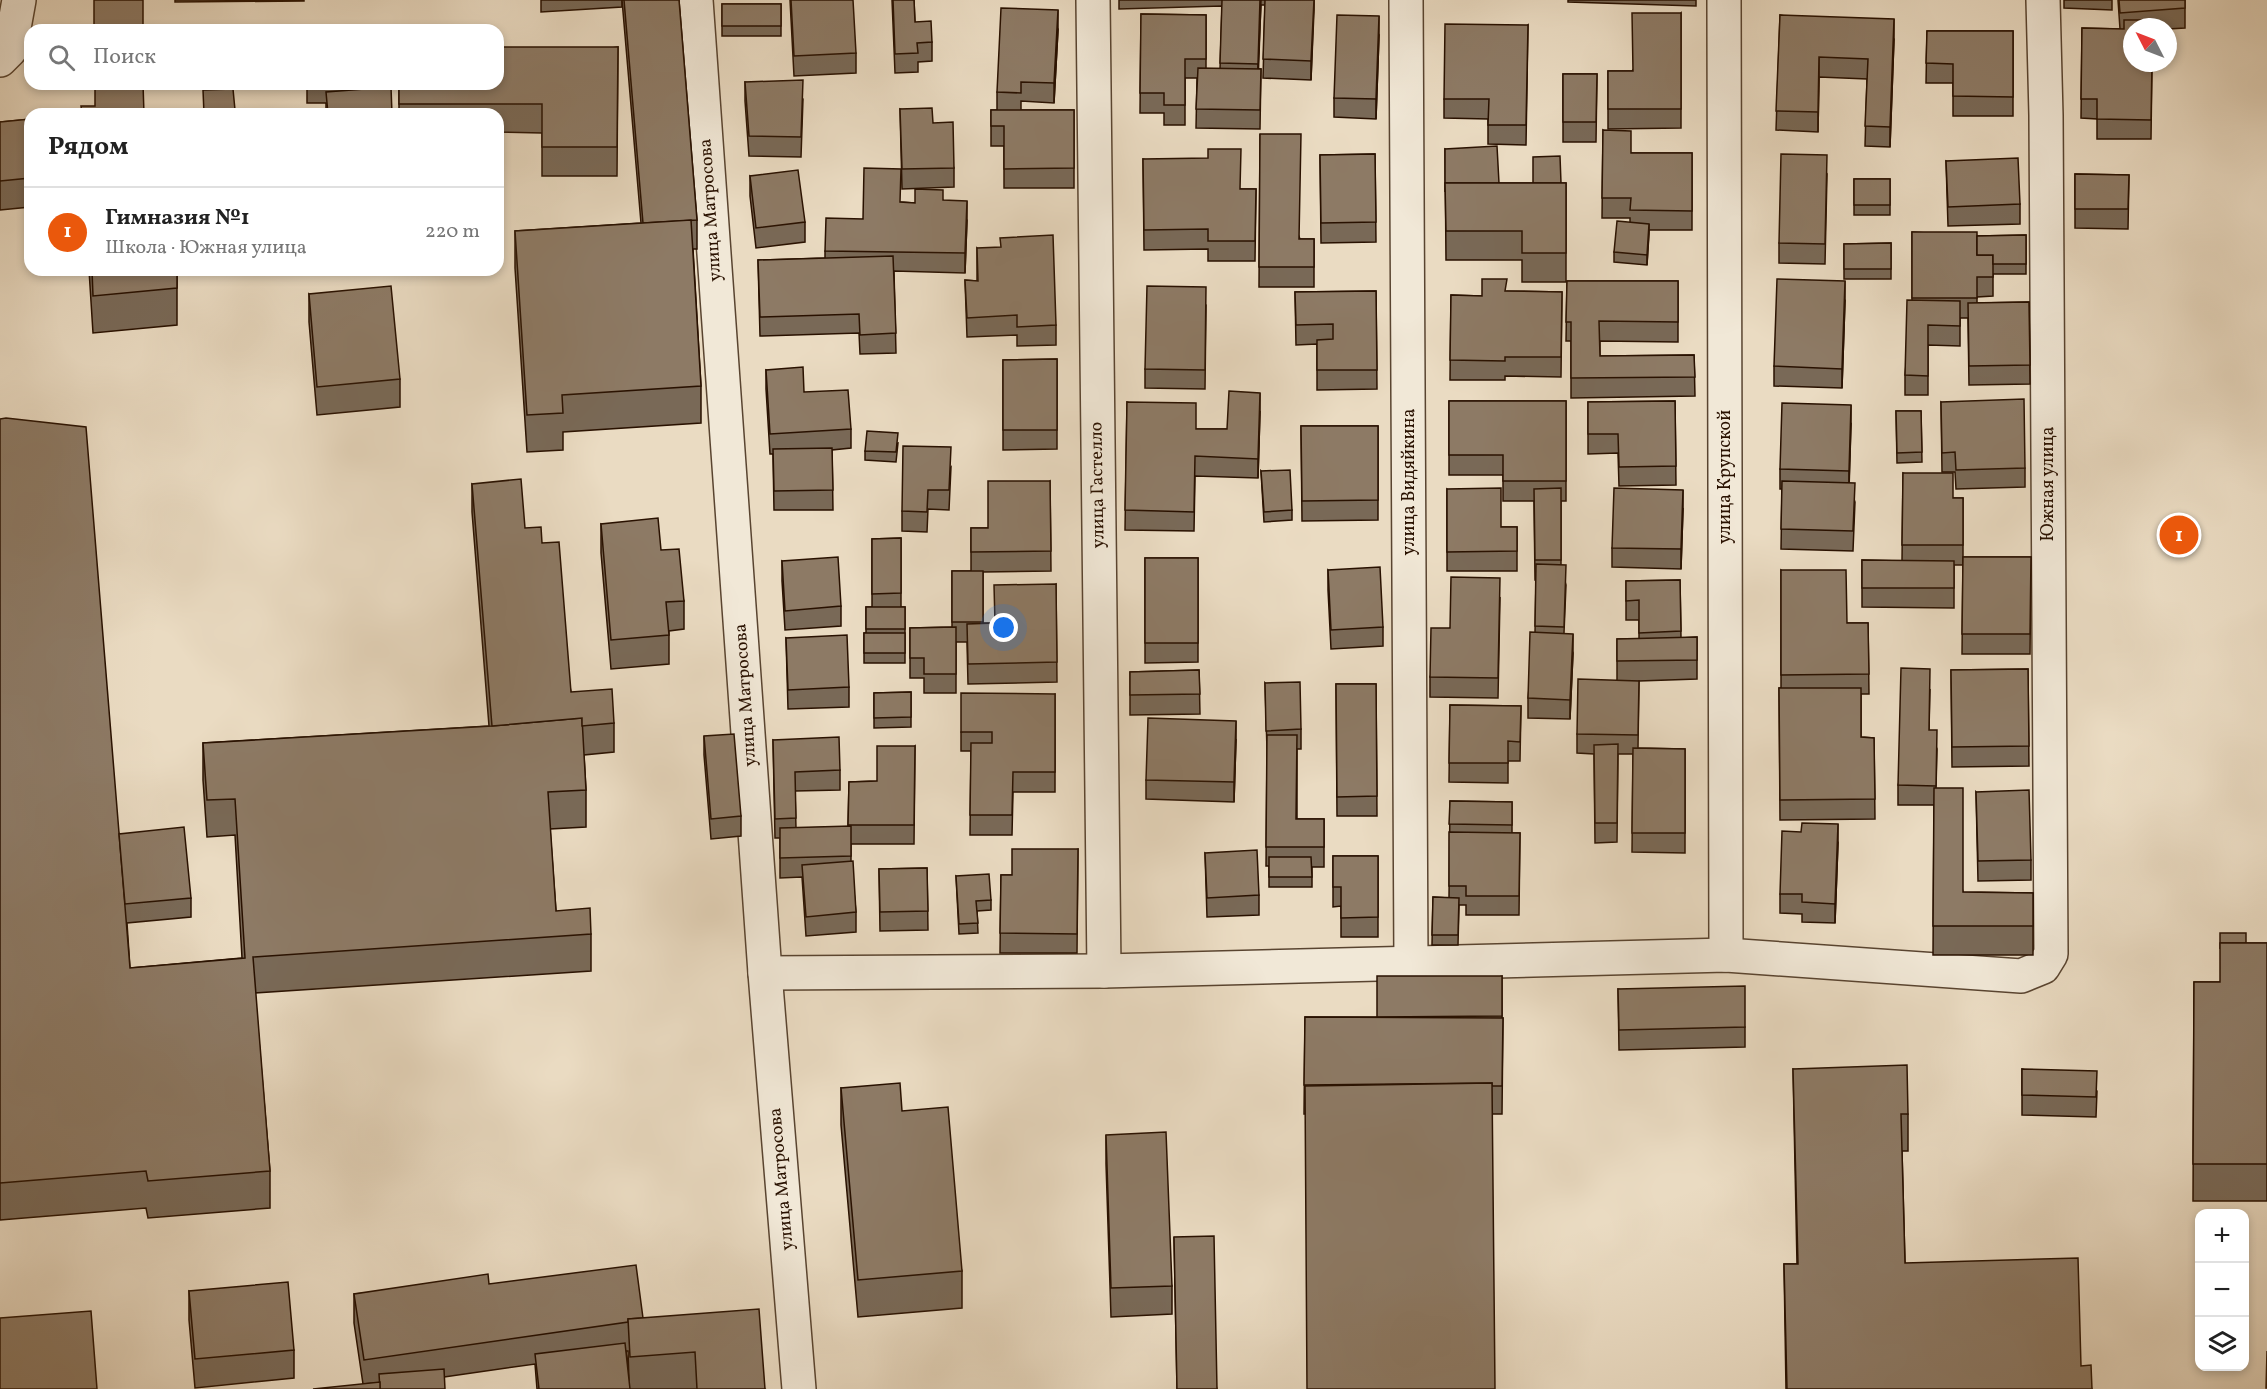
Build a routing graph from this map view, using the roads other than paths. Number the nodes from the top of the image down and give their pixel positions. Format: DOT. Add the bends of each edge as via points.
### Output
graph roads {
  1 [pos="19,0"];
  2 [pos="696,0"];
  3 [pos="1093,0"];
  4 [pos="1406,0"];
  5 [pos="1724,0"];
  6 [pos="2043,0"];
  7 [pos="0,60"];
  8 [pos="1726,955"];
  9 [pos="1412,964"];
  10 [pos="1104,971"];
  11 [pos="765,974"];
  12 [pos="799,1389"];
  1 -- 7 [label="street" via="10,50"];
  2 -- 11 [label="street, улица Матросова"];
  3 -- 10 [label="street, улица Гастелло"];
  4 -- 9 [label="street, улица Видяйкина"];
  5 -- 8 [label="street, улица Крупской"];
  6 -- 8 [label="street, Южная улица" via="2051,954 2043,967 2021,976"];
  8 -- 9 [label="street"];
  9 -- 10 [label="street"];
  10 -- 11 [label="street"];
  11 -- 12 [label="street, улица Матросова"];
}
